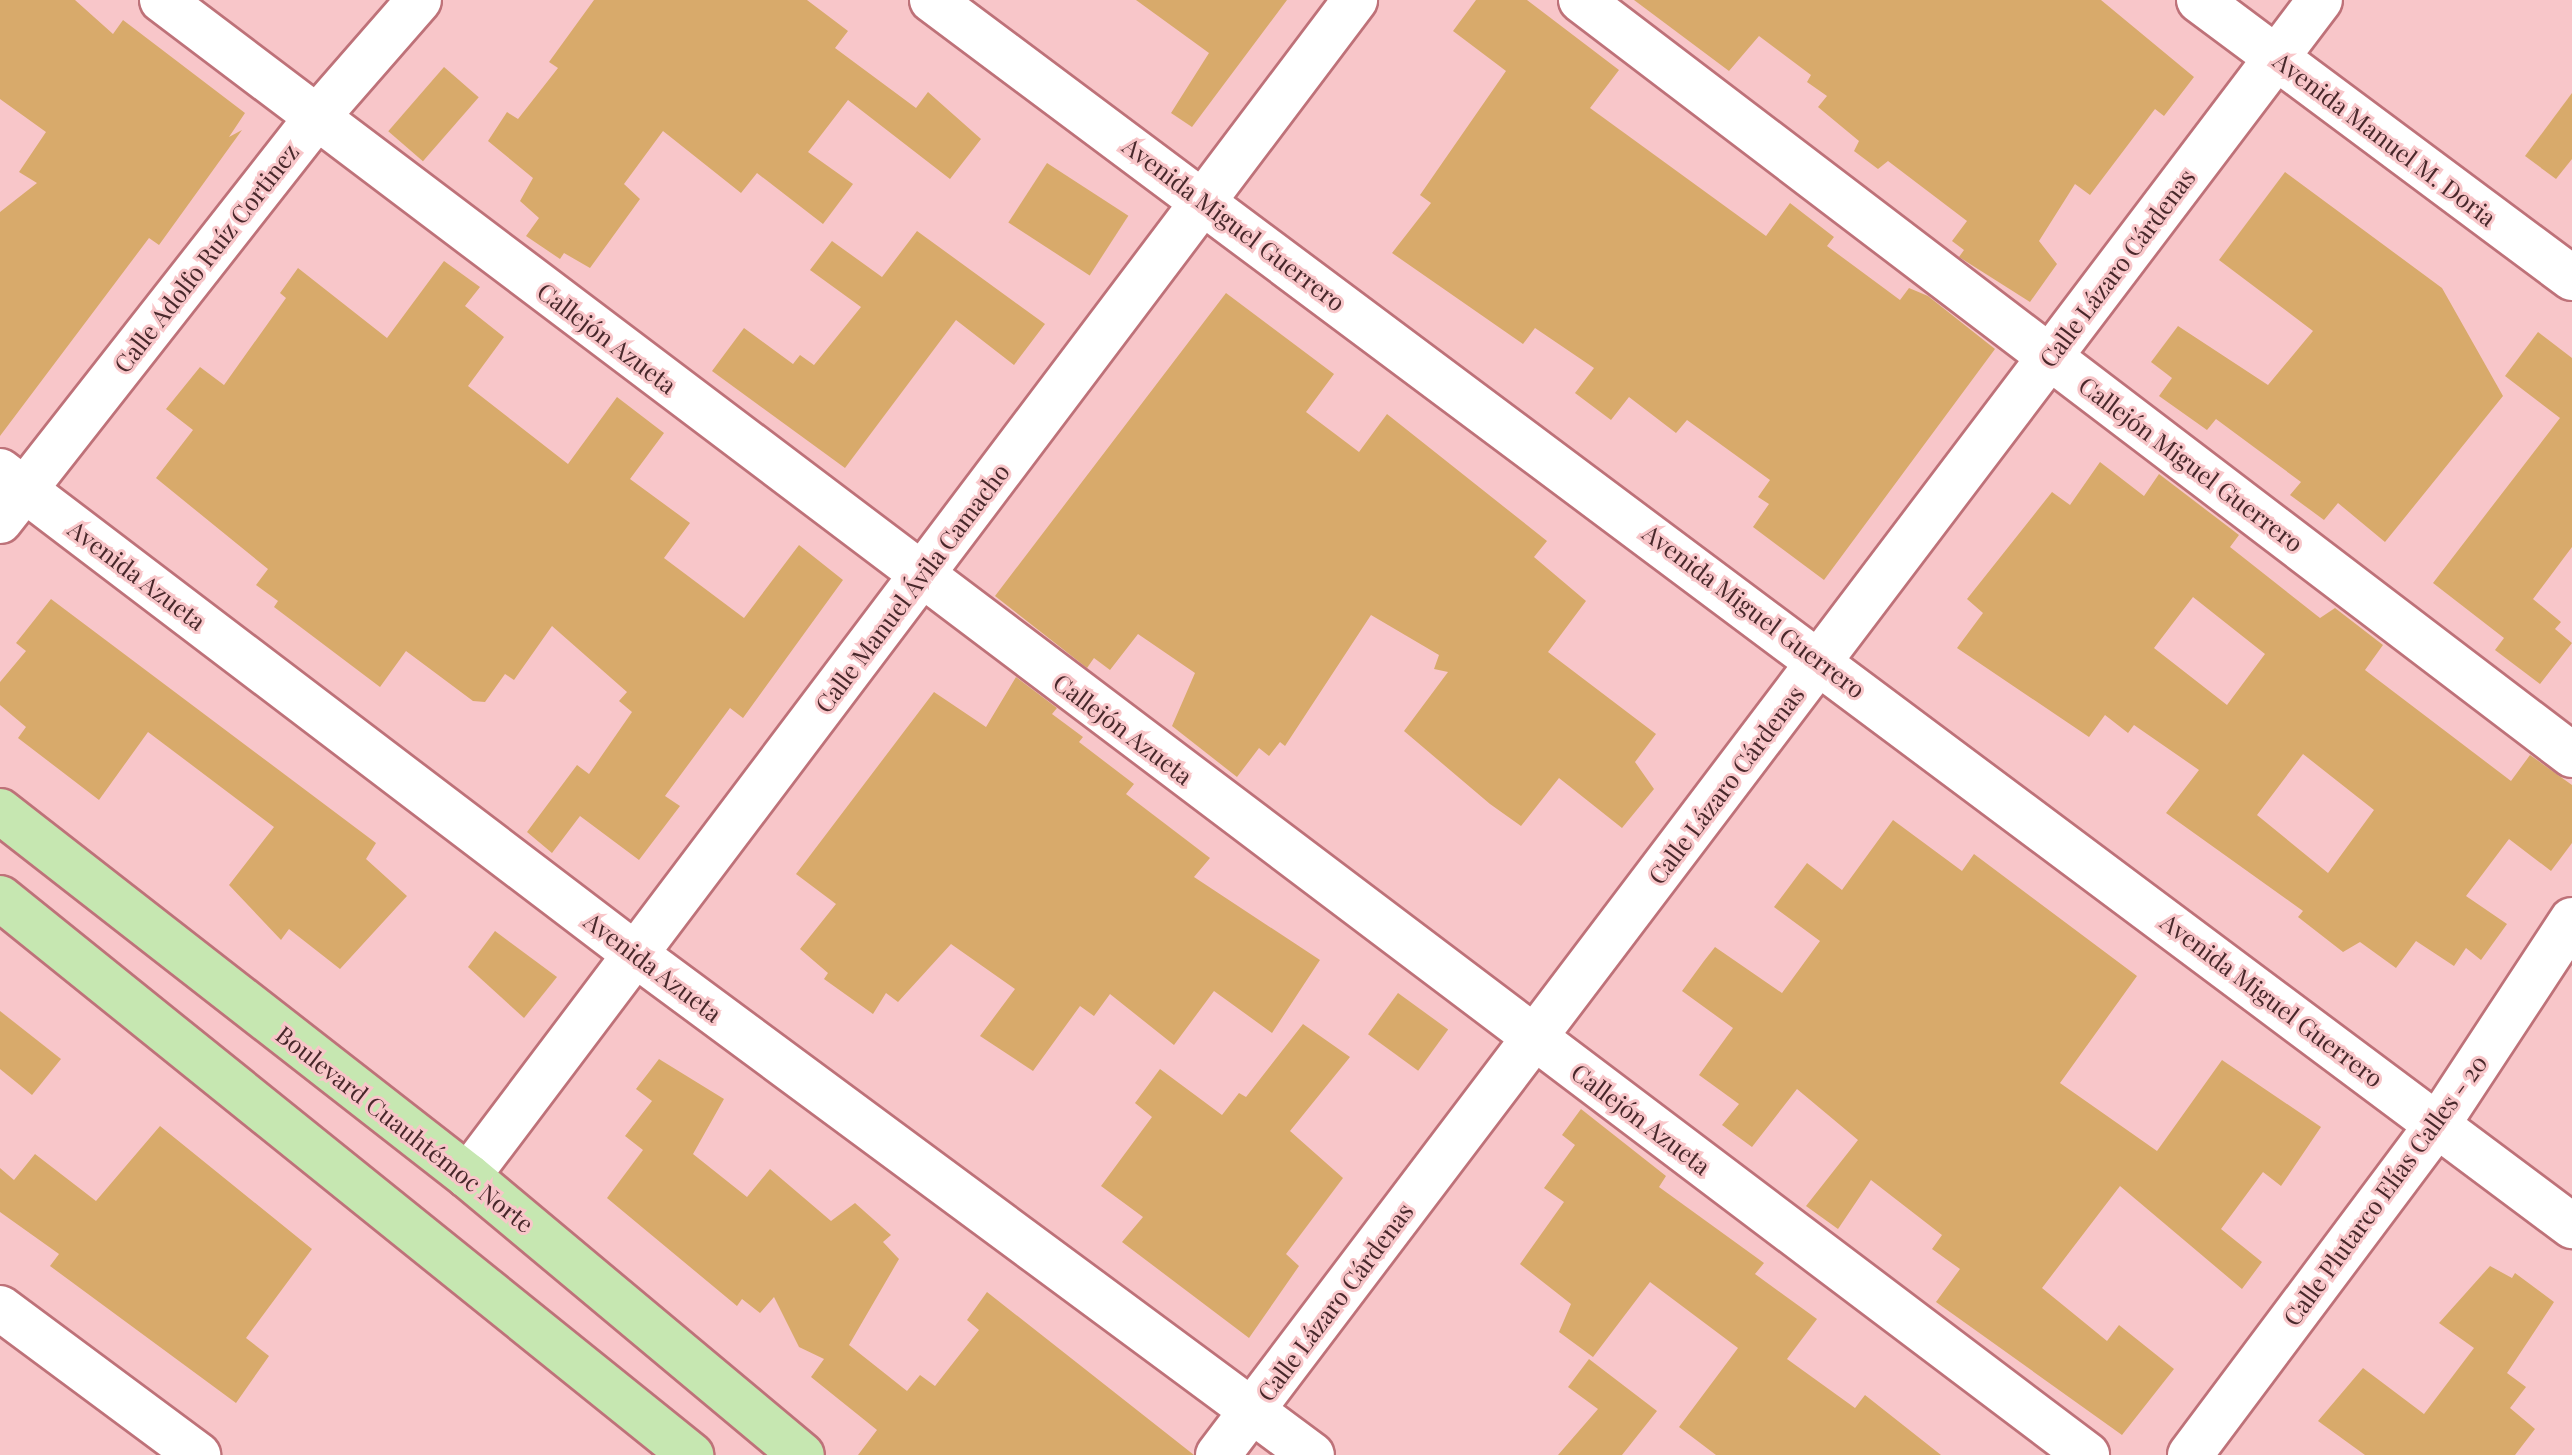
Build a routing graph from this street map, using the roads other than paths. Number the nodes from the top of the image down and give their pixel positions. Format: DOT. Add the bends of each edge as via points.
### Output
graph roads {
  1 [pos="162,0"];
  2 [pos="419,0"];
  3 [pos="932,0"];
  4 [pos="1355,0"];
  5 [pos="1581,0"];
  6 [pos="2199,0"];
  7 [pos="2320,0"];
  8 [pos="2276,58"];
  9 [pos="317,117"];
  10 [pos="1202,200"];
  11 [pos="2572,278"];
  12 [pos="2050,357"];
  13 [pos="8,493"];
  14 [pos="920,576"];
  15 [pos="1820,661"];
  16 [pos="2572,755"];
  17 [pos="0,811"];
  18 [pos="0,898"];
  19 [pos="2572,920"];
  20 [pos="639,957"];
  21 [pos="1533,1039"];
  22 [pos="2438,1124"];
  23 [pos="468,1176"];
  24 [pos="2572,1226"];
  25 [pos="0,1308"];
  26 [pos="1253,1410"];
  27 [pos="198,1455"];
  28 [pos="691,1455"];
  29 [pos="802,1455"];
  30 [pos="1218,1455"];
  31 [pos="1312,1455"];
  32 [pos="2087,1455"];
  33 [pos="2190,1455"];
  1 -- 9 [label="street, Callejón Azueta"];
  2 -- 9 [label="street, Calle Adolfo Ruíz Cortinez"];
  3 -- 10 [label="street, Avenida Miguel Guerrero"];
  4 -- 10 [label="street, Calle Manuel Ávila Camacho"];
  5 -- 12 [label="street, Callejón Miguel Guerrero"];
  6 -- 8 [label="street, Avenida Manuel M. Doria"];
  7 -- 8 [label="street, Calle Lázaro Cárdenas"];
  8 -- 11 [label="street, Avenida Manuel M. Doria"];
  8 -- 12 [label="street, Calle Lázaro Cárdenas"];
  9 -- 13 [label="street, Calle Adolfo Ruíz Cortinez"];
  9 -- 14 [label="street, Callejón Azueta"];
  10 -- 14 [label="street, Calle Manuel Ávila Camacho"];
  10 -- 15 [label="street, Avenida Miguel Guerrero"];
  12 -- 15 [label="street, Calle Lázaro Cárdenas"];
  12 -- 16 [label="street, Callejón Miguel Guerrero"];
  13 -- 20 [label="street, Avenida Azueta"];
  14 -- 20 [label="street, Calle Manuel Ávila Camacho"];
  14 -- 21 [label="street, Callejón Azueta"];
  15 -- 21 [label="street, Calle Lázaro Cárdenas"];
  15 -- 22 [label="street, Avenida Miguel Guerrero"];
  17 -- 23 [label="main road, Boulevard Cuauhtémoc Norte"];
  18 -- 28 [label="main road"];
  19 -- 22 [label="street, Calle Plutarco Elías Calles - 20"];
  20 -- 23 [label="street, Calle Manuel Ávila Camacho"];
  20 -- 26 [label="street, Avenida Azueta"];
  21 -- 26 [label="street, Calle Lázaro Cárdenas"];
  21 -- 32 [label="street, Callejón Azueta"];
  22 -- 24 [label="street, Avenida Miguel Guerrero"];
  22 -- 33 [label="street, Calle Plutarco Elías Calles - 20"];
  23 -- 29 [label="main road, Boulevard Cuauhtémoc Norte"];
  25 -- 27 [label="street"];
  26 -- 30 [label="street, Calle Lázaro Cárdenas"];
  26 -- 31 [label="street, Avenida Azueta"];
}
